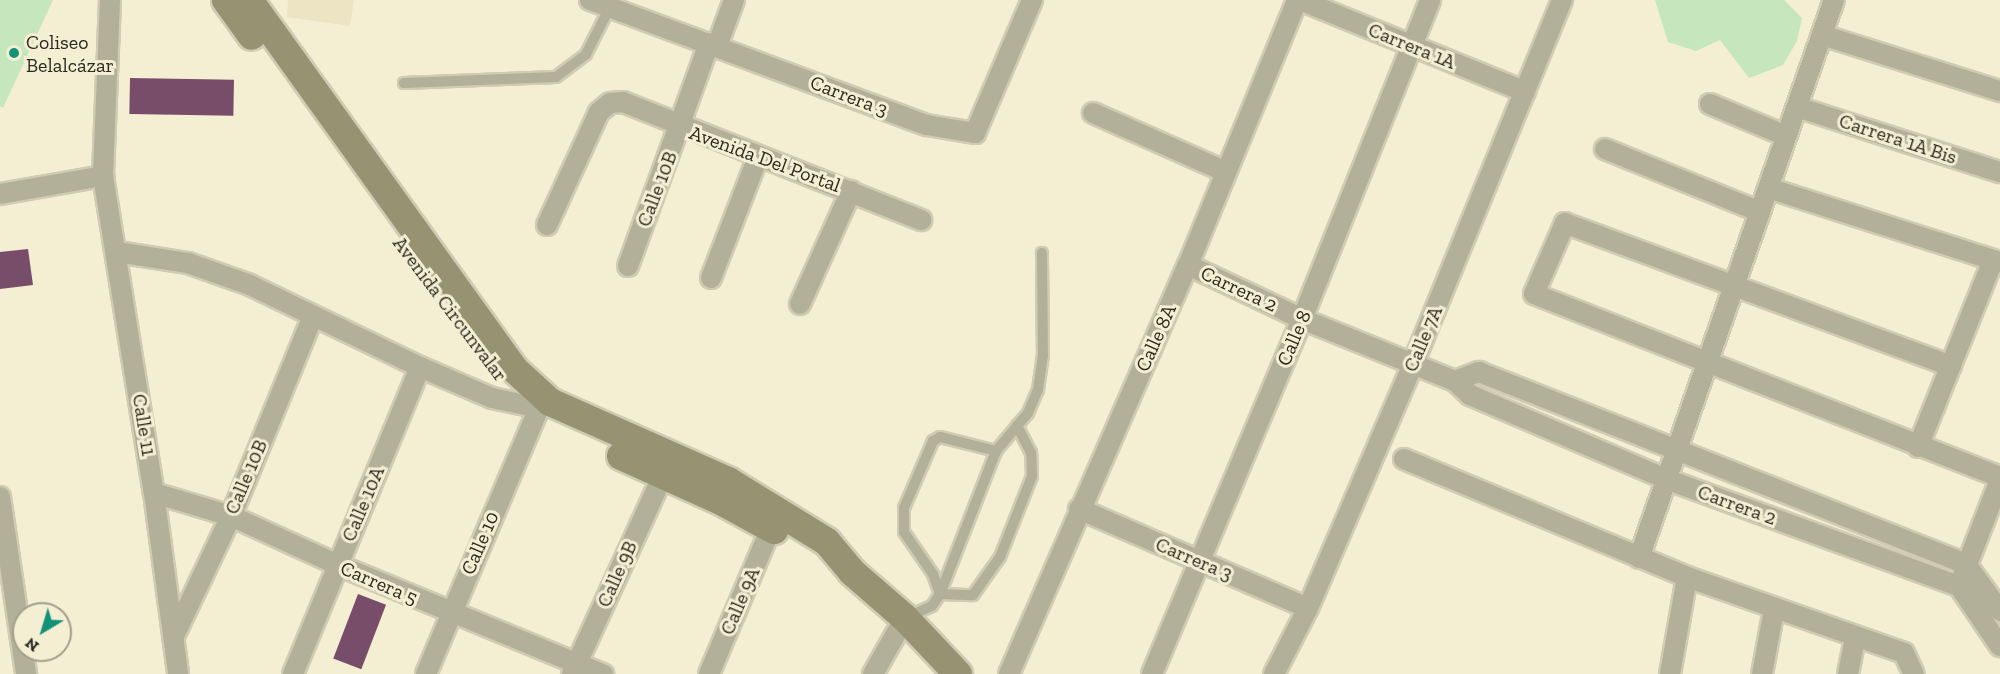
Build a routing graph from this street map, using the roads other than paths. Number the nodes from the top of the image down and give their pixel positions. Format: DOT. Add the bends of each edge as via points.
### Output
graph roads {
  1 [pos="226,0"];
  2 [pos="249,0"];
  3 [pos="590,0"];
  4 [pos="735,0"];
  5 [pos="1032,0"];
  6 [pos="1298,0"];
  7 [pos="1430,0"];
  8 [pos="1562,0"];
  9 [pos="1834,0"];
  10 [pos="105,2"];
  11 [pos="610,7"];
  12 [pos="1821,35"];
  13 [pos="713,45"];
  14 [pos="1412,45"];
  15 [pos="404,83"];
  16 [pos="2000,91"];
  17 [pos="1525,92"];
  18 [pos="1710,104"];
  19 [pos="1797,107"];
  20 [pos="1094,113"];
  21 [pos="681,128"];
  22 [pos="1786,136"];
  23 [pos="1605,149"];
  24 [pos="758,157"];
  25 [pos="1224,171"];
  26 [pos="2000,172"];
  27 [pos="103,176"];
  28 [pos="1768,188"];
  29 [pos="851,191"];
  30 [pos="0,194"];
  31 [pos="1760,212"];
  32 [pos="921,220"];
  33 [pos="547,225"];
  34 [pos="117,252"];
  35 [pos="1041,253"];
  36 [pos="1997,261"];
  37 [pos="1188,265"];
  38 [pos="628,266"];
  39 [pos="711,278"];
  40 [pos="1733,288"];
  41 [pos="800,304"];
  42 [pos="313,316"];
  43 [pos="1302,319"];
  44 [pos="1706,365"];
  45 [pos="1412,366"];
  46 [pos="1951,366"];
  47 [pos="420,367"];
  48 [pos="1455,381"];
  49 [pos="531,409"];
  50 [pos="1017,425"];
  51 [pos="1918,447"];
  52 [pos="996,451"];
  53 [pos="1676,451"];
  54 [pos="1404,459"];
  55 [pos="663,475"];
  56 [pos="1666,479"];
  57 [pos="2000,479"];
  58 [pos="154,493"];
  59 [pos="0,497"];
  60 [pos="1079,509"];
  61 [pos="231,516"];
  62 [pos="771,528"];
  63 [pos="1639,558"];
  64 [pos="1200,563"];
  65 [pos="1966,564"];
  66 [pos="338,566"];
  67 [pos="852,572"];
  68 [pos="1687,577"];
  69 [pos="1959,586"];
  70 [pos="940,594"];
  71 [pos="1308,608"];
  72 [pos="1774,609"];
  73 [pos="2000,612"];
  74 [pos="450,613"];
  75 [pos="905,618"];
  76 [pos="174,636"];
  77 [pos="1855,637"];
  78 [pos="2000,646"];
  79 [pos="575,668"];
  80 [pos="26,674"];
  81 [pos="178,674"];
  82 [pos="293,674"];
  83 [pos="426,674"];
  84 [pos="603,674"];
  85 [pos="709,674"];
  86 [pos="873,674"];
  87 [pos="958,674"];
  88 [pos="1009,674"];
  89 [pos="1152,674"];
  90 [pos="1274,674"];
  91 [pos="1670,674"];
  92 [pos="1762,674"];
  93 [pos="1848,674"];
  94 [pos="1914,674"];
  1 -- 49 [label="main road, Avenida Circunvalar" via="475,348"];
  2 -- 67 [label="main road, Avenida Circunvalar" via="514,369 550,402 728,481 785,514 827,542"];
  3 -- 11 [label="street, Carrera 3"];
  4 -- 13 [label="street, Calle 10B"];
  5 -- 13 [label="street, Carrera 3" via="975,133 927,125"];
  6 -- 14 [label="street, Carrera 1A"];
  6 -- 25 [label="street, Calle 8A"];
  7 -- 14 [label="street, Calle 8"];
  8 -- 17 [label="street, Calle 7A"];
  9 -- 12 [label="street"];
  10 -- 27 [label="street, Calle 11"];
  11 -- 13 [label="street, Carrera 3"];
  11 -- 15 [label="lane" via="586,54 556,77"];
  12 -- 16 [label="street"];
  12 -- 19 [label="street"];
  13 -- 21 [label="street, Calle 10B"];
  14 -- 17 [label="street, Carrera 1A"];
  14 -- 43 [label="street, Calle 8"];
  17 -- 45 [label="street, Calle 7A"];
  18 -- 22 [label="street"];
  19 -- 22 [label="street"];
  19 -- 26 [label="street, Carrera 1A Bis"];
  20 -- 25 [label="street"];
  21 -- 24 [label="street, Avenida Del Portal"];
  21 -- 33 [label="street, Avenida Del Portal" via="623,102 610,103 599,112"];
  21 -- 38 [label="street, Calle 10B"];
  22 -- 28 [label="street"];
  23 -- 31 [label="street"];
  24 -- 29 [label="street, Avenida Del Portal"];
  24 -- 39 [label="street"];
  25 -- 37 [label="street, Calle 8A"];
  27 -- 30 [label="street"];
  27 -- 34 [label="street, Calle 11"];
  28 -- 31 [label="street"];
  28 -- 36 [label="street"];
  29 -- 32 [label="street, Avenida Del Portal"];
  29 -- 41 [label="street"];
  31 -- 40 [label="street"];
  34 -- 42 [label="street" via="188,263 250,285"];
  34 -- 58 [label="street, Calle 11"];
  35 -- 50 [label="lane" via="1042,356 1038,390"];
  36 -- 46 [label="street"];
  37 -- 43 [label="street, Carrera 2"];
  37 -- 60 [label="street, Calle 8A"];
  40 -- 44 [label="street"];
  40 -- 44 [label="street" via="1565,223 1534,294"];
  40 -- 46 [label="street"];
  42 -- 47 [label="street"];
  42 -- 61 [label="street, Calle 10B"];
  43 -- 45 [label="street, Carrera 2"];
  43 -- 64 [label="street, Calle 8"];
  44 -- 51 [label="street"];
  44 -- 53 [label="street"];
  45 -- 48 [label="street, Carrera 2"];
  45 -- 71 [label="street, Calle 7A"];
  46 -- 51 [label="street"];
  47 -- 49 [label="street" via="492,398"];
  47 -- 66 [label="street, Calle 10A"];
  48 -- 53 [label="street, Carrera 2" via="1479,372"];
  48 -- 56 [label="street, Carrera 2" via="1470,395"];
  49 -- 55 [label="main road, Avenida Circunvalar"];
  49 -- 74 [label="street, Calle 10"];
  50 -- 52 [label="lane"];
  50 -- 70 [label="lane" via="1031,453 1032,476 1000,557 973,595"];
  51 -- 57 [label="street"];
  52 -- 70 [label="lane"];
  52 -- 70 [label="lane" via="946,437 933,441 904,508 904,532 933,574"];
  53 -- 56 [label="street"];
  53 -- 65 [label="street, Carrera 2"];
  54 -- 63 [label="street"];
  55 -- 62 [label="main road, Avenida Circunvalar"];
  55 -- 79 [label="street, Calle 9B"];
  56 -- 63 [label="street"];
  56 -- 69 [label="street, Carrera 2"];
  57 -- 65 [label="street"];
  58 -- 61 [label="street, Carrera 5"];
  58 -- 76 [label="street, Calle 11"];
  59 -- 80 [label="street"];
  60 -- 64 [label="street, Carrera 3"];
  60 -- 88 [label="street, Calle 8A"];
  61 -- 66 [label="street, Carrera 5"];
  61 -- 76 [label="street, Calle 10B"];
  62 -- 67 [label="main road, Avenida Circunvalar" via="821,561"];
  62 -- 85 [label="street, Calle 9A"];
  63 -- 68 [label="street"];
  64 -- 71 [label="street, Carrera 3"];
  64 -- 89 [label="street, Calle 8"];
  65 -- 69 [label="street"];
  65 -- 73 [label="street"];
  66 -- 74 [label="street, Carrera 5"];
  66 -- 82 [label="street, Calle 10A"];
  67 -- 75 [label="main road, Avenida Circunvalar"];
  68 -- 72 [label="street"];
  68 -- 91 [label="street"];
  69 -- 78 [label="street"];
  70 -- 75 [label="lane" via="932,606"];
  71 -- 90 [label="street, Calle 7A"];
  72 -- 77 [label="street"];
  72 -- 92 [label="street"];
  74 -- 79 [label="street, Carrera 5"];
  74 -- 83 [label="street, Calle 10"];
  75 -- 86 [label="street"];
  75 -- 87 [label="main road, Avenida Circunvalar"];
  76 -- 81 [label="street, Calle 11"];
  77 -- 93 [label="street"];
  77 -- 94 [label="street" via="1904,654"];
  79 -- 84 [label="street, Carrera 5"];
}
